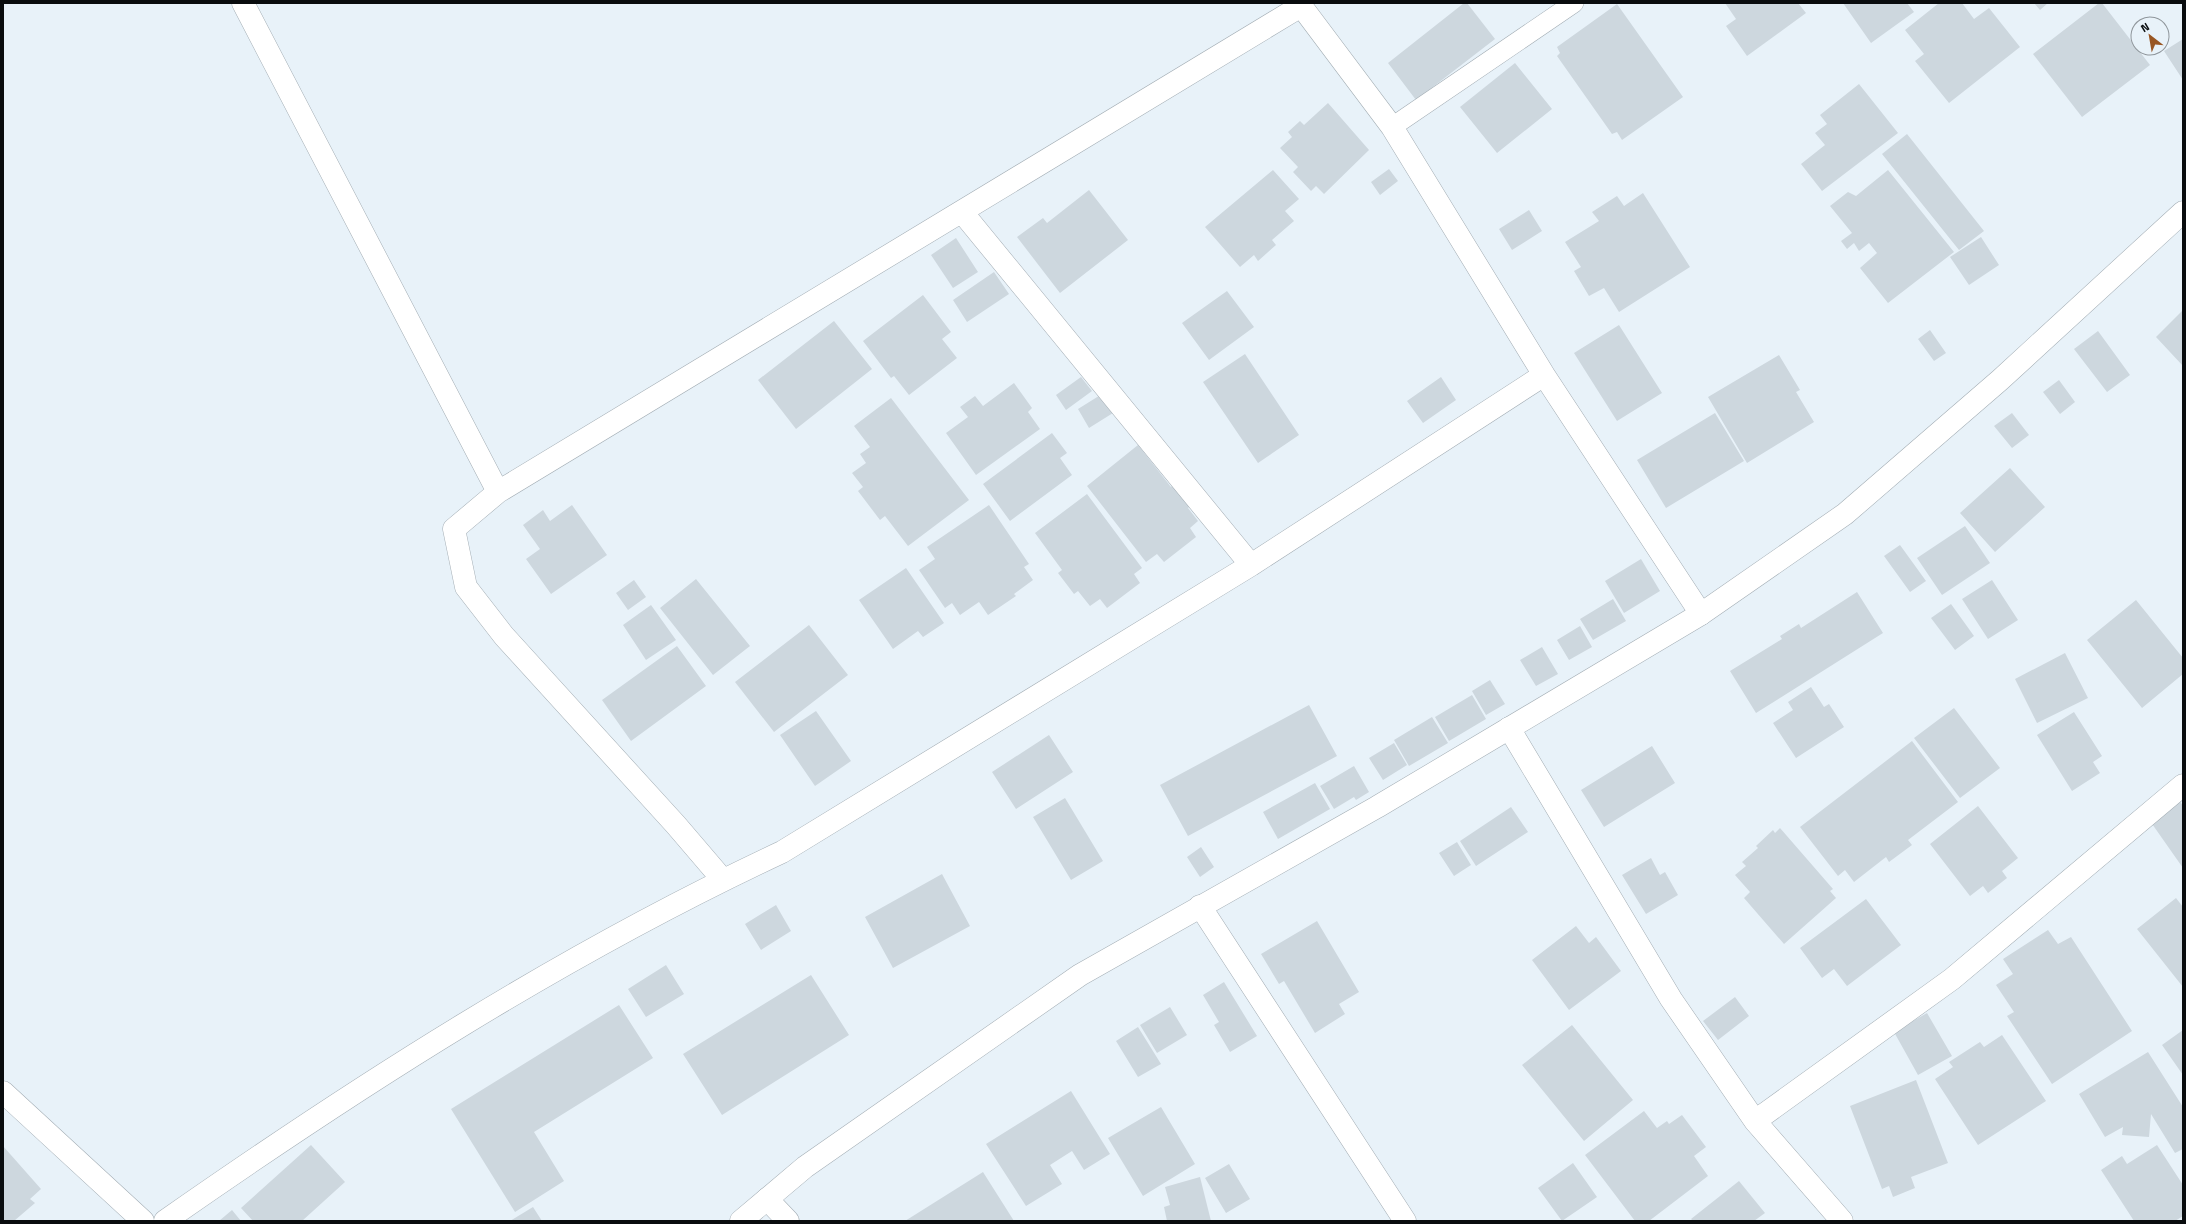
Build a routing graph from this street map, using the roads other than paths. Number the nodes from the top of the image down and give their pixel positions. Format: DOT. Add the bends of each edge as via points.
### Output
graph roads {
  1 [pos="243,3"];
  2 [pos="1574,3"];
  3 [pos="1300,5"];
  4 [pos="1392,127"];
  5 [pos="962,212"];
  6 [pos="2183,212"];
  7 [pos="1544,375"];
  8 [pos="498,492"];
  9 [pos="1251,565"];
  10 [pos="1701,614"];
  11 [pos="1509,728"];
  12 [pos="2183,785"];
  13 [pos="723,880"];
  14 [pos="1200,906"];
  15 [pos="3,1092"];
  16 [pos="1755,1121"];
  17 [pos="767,1199"];
  18 [pos="143,1221"];
  19 [pos="165,1221"];
  20 [pos="741,1221"];
  21 [pos="788,1221"];
  22 [pos="1405,1221"];
  23 [pos="1842,1221"];
  1 -- 8 [label="street"];
  2 -- 4 [label="lane"];
  3 -- 4 [label="street"];
  3 -- 5 [label="street"];
  4 -- 7 [label="street"];
  5 -- 8 [label="street"];
  5 -- 9 [label="street"];
  6 -- 10 [label="street" via="2000,380 1845,514"];
  7 -- 9 [label="street"];
  7 -- 10 [label="street"];
  8 -- 13 [label="street" via="454,529 466,587 504,636"];
  9 -- 13 [label="street" via="782,852"];
  10 -- 11 [label="street"];
  11 -- 14 [label="street" via="1377,808"];
  11 -- 16 [label="street" via="1671,999"];
  12 -- 16 [label="street" via="1952,979"];
  13 -- 19 [label="street" via="526,986 299,1128"];
  14 -- 17 [label="street" via="1080,975 805,1167"];
  14 -- 22 [label="street"];
  15 -- 18 [label="street"];
  16 -- 23 [label="street"];
  17 -- 20 [label="street"];
  17 -- 21 [label="street"];
}
